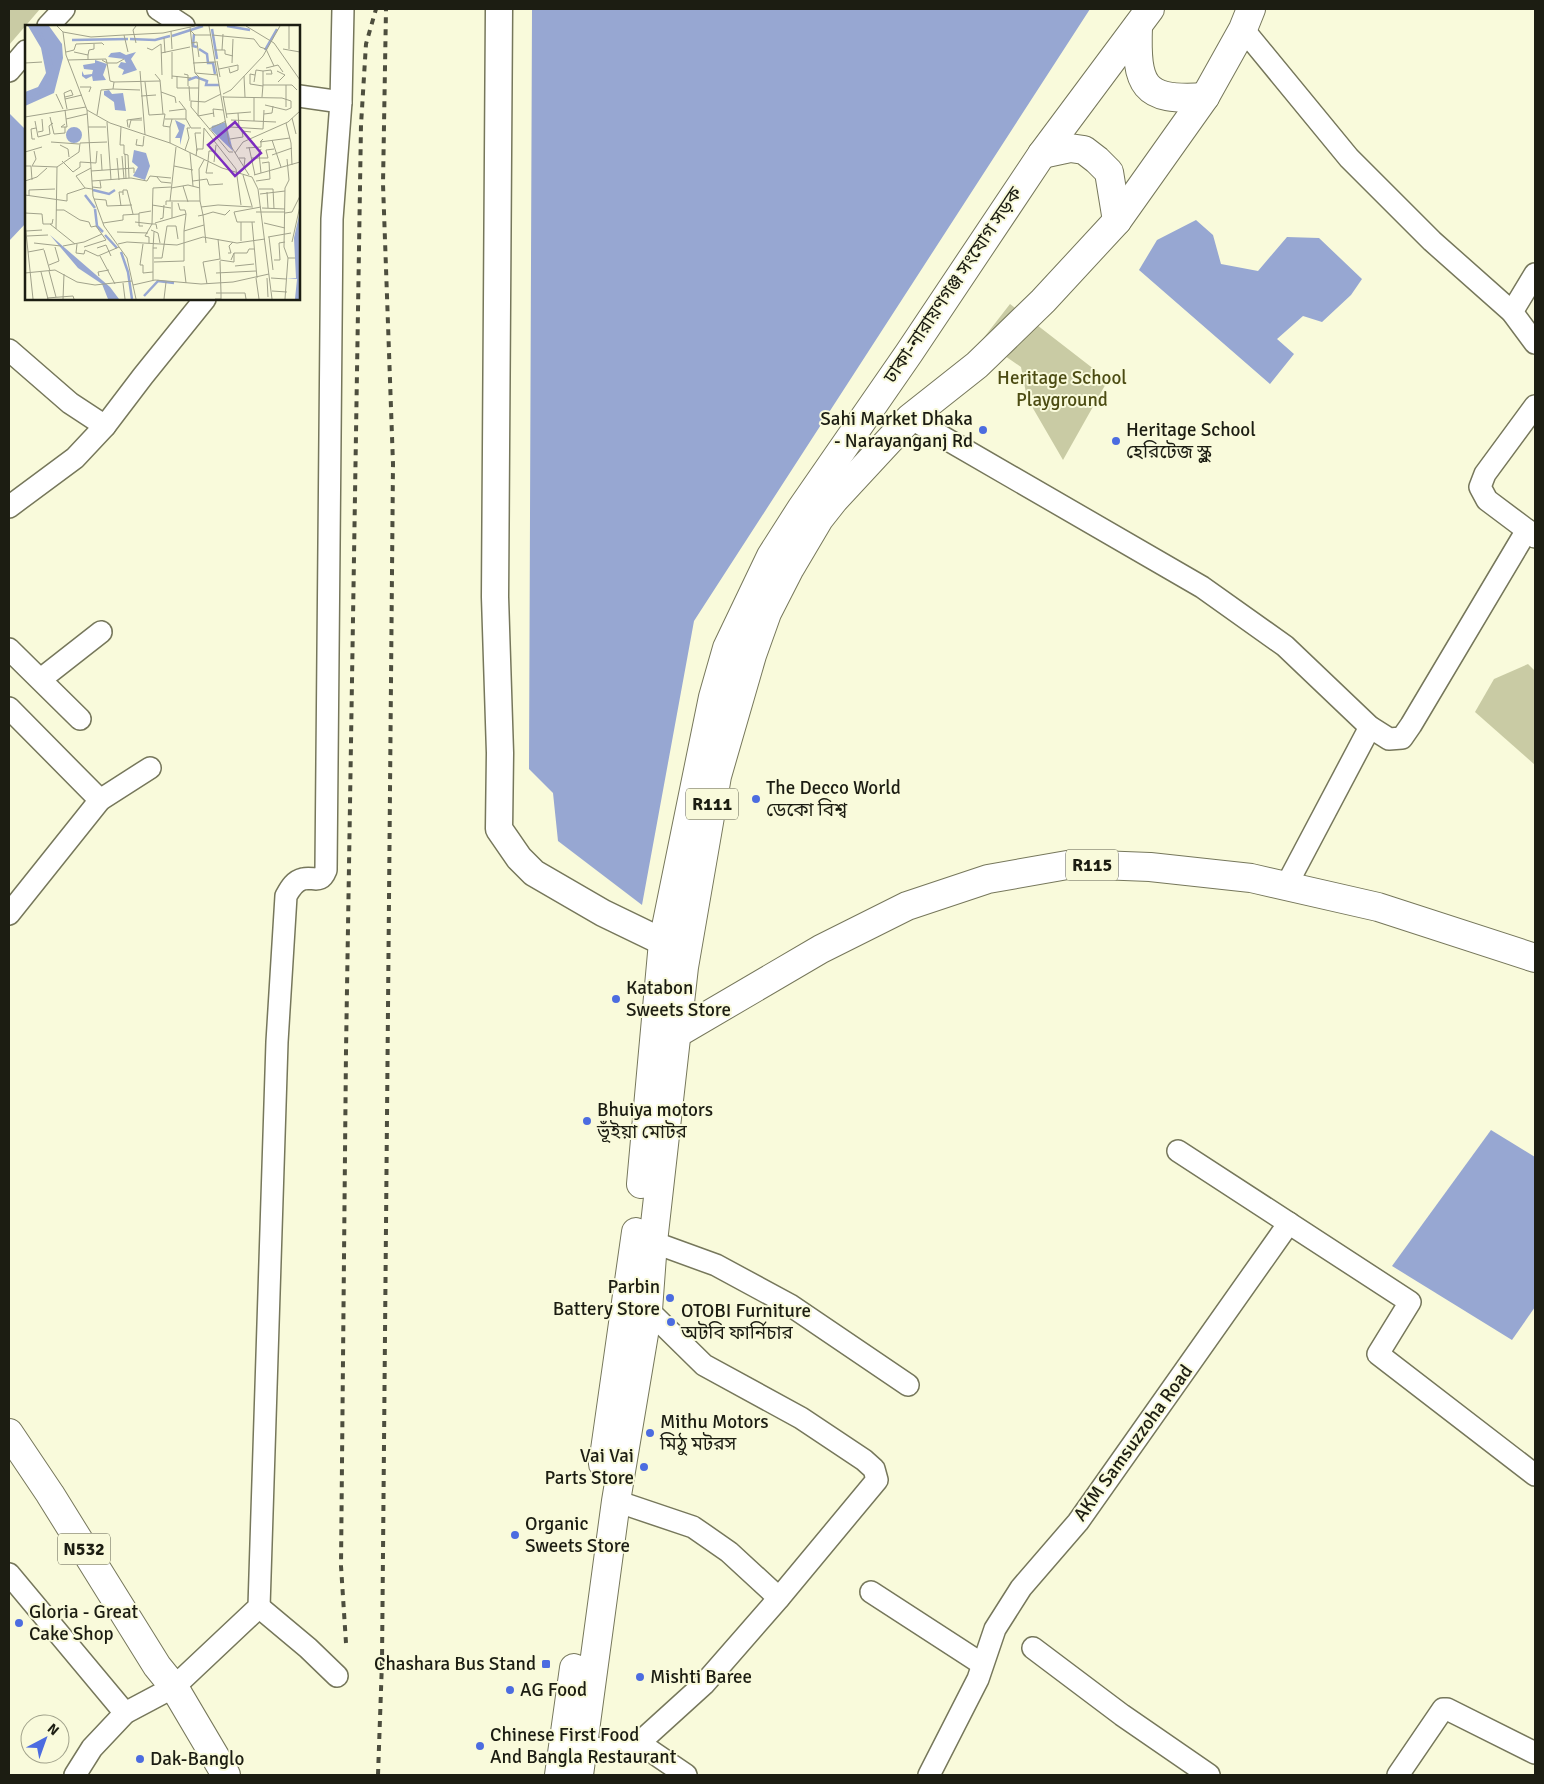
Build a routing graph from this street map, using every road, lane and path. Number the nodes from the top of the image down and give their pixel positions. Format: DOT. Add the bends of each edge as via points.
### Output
graph roads {
  1 [pos="64,9"];
  2 [pos="158,9"];
  3 [pos="343,9"];
  4 [pos="499,9"];
  5 [pos="1144,17"];
  6 [pos="1247,19"];
  7 [pos="49,25"];
  8 [pos="182,25"];
  9 [pos="25,52"];
  10 [pos="9,70"];
  11 [pos="300,96"];
  12 [pos="1205,97"];
  13 [pos="341,102"];
  14 [pos="1042,154"];
  15 [pos="1117,221"];
  16 [pos="1535,274"];
  17 [pos="204,300"];
  18 [pos="1512,312"];
  19 [pos="1535,343"];
  20 [pos="9,350"];
  21 [pos="1535,406"];
  22 [pos="910,418"];
  23 [pos="105,426"];
  24 [pos="9,507"];
  25 [pos="1531,534"];
  26 [pos="101,632"];
  27 [pos="9,649"];
  28 [pos="40,679"];
  29 [pos="9,708"];
  30 [pos="80,719"];
  31 [pos="1370,727"];
  32 [pos="150,768"];
  33 [pos="100,800"];
  34 [pos="1286,886"];
  35 [pos="9,914"];
  36 [pos="662,942"];
  37 [pos="1535,958"];
  38 [pos="676,1034"];
  39 [pos="1178,1151"];
  40 [pos="1290,1223"];
  41 [pos="644,1239"];
  42 [pos="648,1310"];
  43 [pos="908,1385"];
  44 [pos="9,1434"];
  45 [pos="1535,1474"];
  46 [pos="616,1501"];
  47 [pos="9,1574"];
  48 [pos="871,1592"];
  49 [pos="779,1598"];
  50 [pos="259,1607"];
  51 [pos="1033,1648"];
  52 [pos="982,1664"];
  53 [pos="337,1676"];
  54 [pos="165,1682"];
  55 [pos="124,1713"];
  56 [pos="640,1743"];
  57 [pos="1535,1753"];
  58 [pos="581,1763"];
  59 [pos="75,1775"];
  60 [pos="207,1775"];
  61 [pos="226,1775"];
  62 [pos="559,1775"];
  63 [pos="686,1775"];
  64 [pos="929,1775"];
  65 [pos="1209,1775"];
  66 [pos="1398,1775"];
  1 -- 7 [label="street"];
  2 -- 8 [label="street"];
  3 -- 13 [label="street"];
  4 -- 36 [label="street" via="495,587 499,829 534,873"];
  5 -- 12 [label="main road" via="1138,66 1144,81 1158,95"];
  5 -- 14 [label="main road, ঢাকা-নারায়ণগঞ্জ সংযোগ সড়ক / R111"];
  6 -- 12 [label="main road, ঢাকা-নারায়ণগঞ্জ সংযোগ সড়ক / R111"];
  6 -- 18 [label="street" via="1350,158 1432,241"];
  9 -- 10 [label="street"];
  11 -- 13 [label="street"];
  12 -- 15 [label="main road, ঢাকা-নারায়ণগঞ্জ সংযোগ সড়ক / R111"];
  13 -- 50 [label="street" via="332,219 326,870 319,880 303,879 292,886 286,896 277,1042"];
  14 -- 15 [label="main road" via="1070,148 1084,150 1097,160 1109,172"];
  14 -- 36 [label="main road, ঢাকা-নারায়ণগঞ্জ সংযোগ সড়ক / R111" via="801,508 771,556 746,606 727,648 713,697"];
  15 -- 22 [label="main road, ঢাকা-নারায়ণগঞ্জ সংযোগ সড়ক / R111" via="1043,301 983,359"];
  16 -- 18 [label="street"];
  17 -- 23 [label="street"];
  18 -- 19 [label="street"];
  20 -- 23 [label="street" via="70,403"];
  21 -- 25 [label="street" via="1485,474 1480,487 1486,500"];
  22 -- 31 [label="street" via="1202,587 1285,646"];
  22 -- 38 [label="main road, ঢাকা-নারায়ণগঞ্জ সংযোগ সড়ক / R111" via="819,519 767,613 717,776 684,967"];
  23 -- 24 [label="street" via="75,458"];
  25 -- 31 [label="street" via="1402,738 1389,739"];
  26 -- 28 [label="street"];
  27 -- 28 [label="street"];
  28 -- 30 [label="street"];
  29 -- 33 [label="street"];
  31 -- 34 [label="street"];
  32 -- 33 [label="street"];
  33 -- 35 [label="street"];
  34 -- 37 [label="main road, R115" via="1378,908"];
  34 -- 38 [label="main road, R115" via="1251,878 1150,866 1073,864 988,879 907,906 821,949"];
  36 -- 41 [label="main road, ঢাকা-নারায়ণগঞ্জ সংযোগ সড়ক / R111"];
  38 -- 41 [label="main road, ঢাকা-নারায়ণগঞ্জ সংযোগ সড়ক / R111"];
  39 -- 40 [label="street"];
  40 -- 45 [label="street" via="1410,1302 1378,1354"];
  40 -- 52 [label="street, AKM Samsuzzoha Road" via="1078,1522 1020,1588 996,1629"];
  41 -- 42 [label="main road, ঢাকা-নারায়ণগঞ্জ সংযোগ সড়ক / R111"];
  41 -- 43 [label="street" via="716,1265 790,1305"];
  41 -- 62 [label="main road, ঢাকা-নারায়ণগঞ্জ সংযোগ সড়ক / R111"];
  42 -- 46 [label="main road, ঢাকা-নারায়ণগঞ্জ সংযোগ সড়ক / R111"];
  42 -- 49 [label="street" via="704,1366 801,1418 874,1469 877,1480"];
  44 -- 54 [label="main road, N532" via="50,1494"];
  46 -- 49 [label="street" via="693,1527 729,1552"];
  46 -- 58 [label="main road, ঢাকা-নারায়ণগঞ্জ সংযোগ সড়ক / R111"];
  47 -- 55 [label="street"];
  48 -- 52 [label="street"];
  49 -- 56 [label="street" via="704,1684"];
  50 -- 53 [label="street"];
  50 -- 54 [label="street"];
  51 -- 65 [label="street"];
  52 -- 64 [label="street, AKM Samsuzzoha Road" via="978,1679"];
  54 -- 55 [label="street"];
  54 -- 60 [label="main road, N532"];
  54 -- 61 [label="main road, N532"];
  55 -- 59 [label="street" via="92,1748"];
  56 -- 58 [label="street"];
  56 -- 63 [label="street"];
  57 -- 66 [label="street" via="1444,1709"];
}
